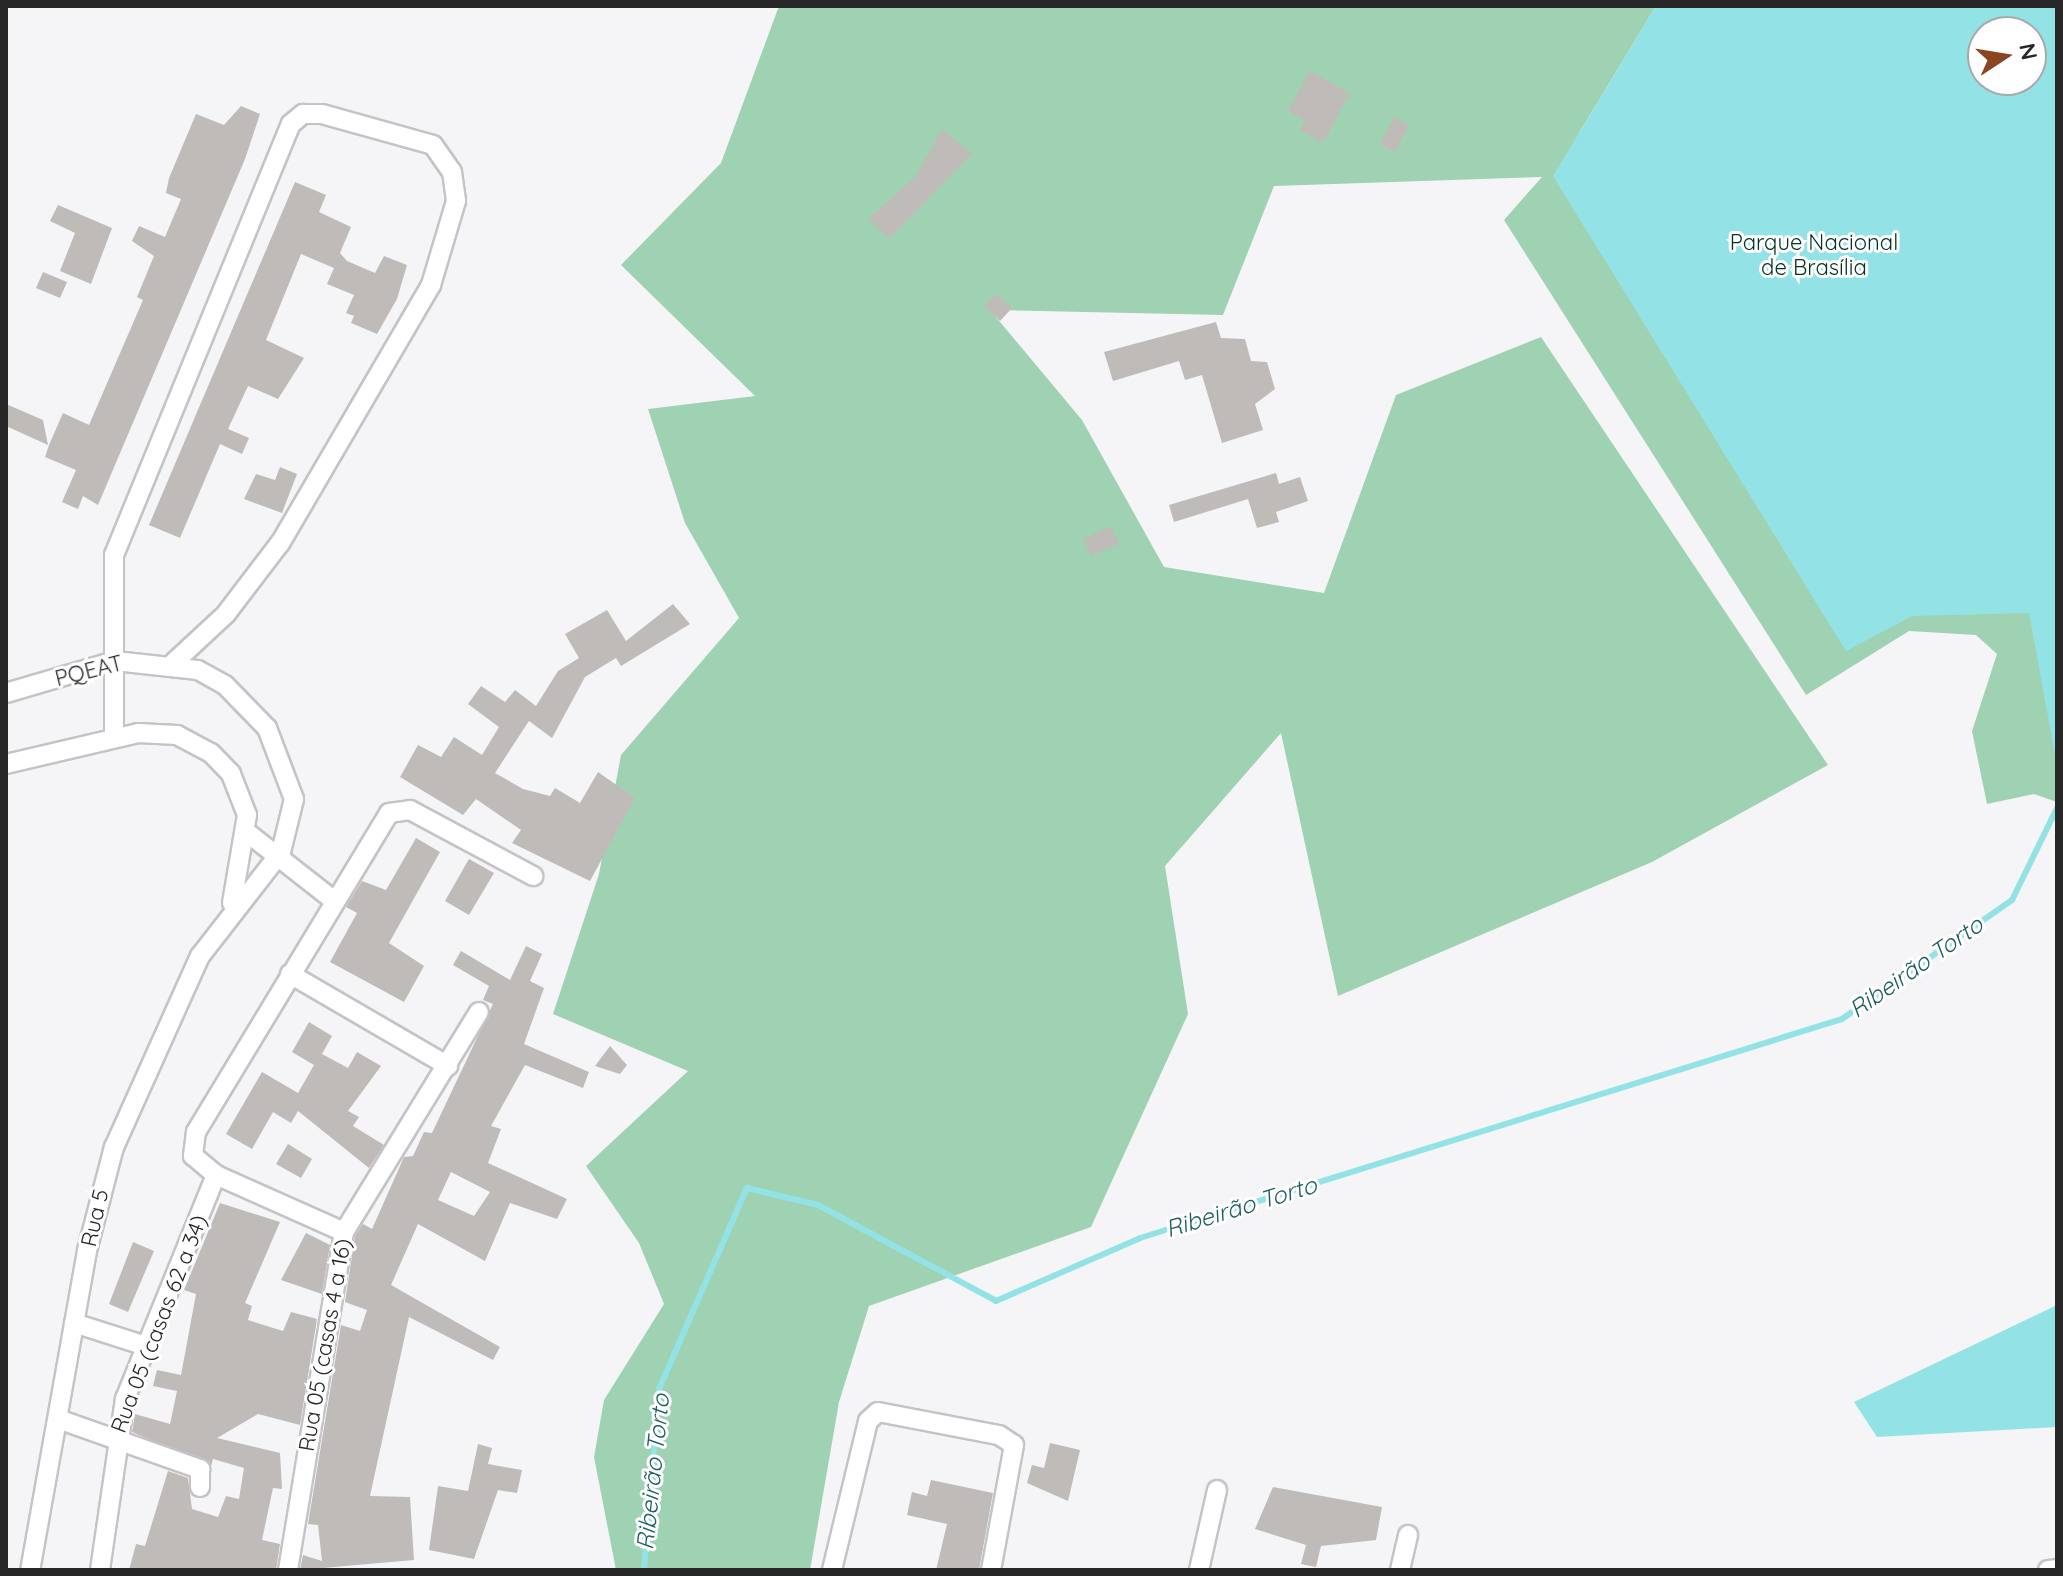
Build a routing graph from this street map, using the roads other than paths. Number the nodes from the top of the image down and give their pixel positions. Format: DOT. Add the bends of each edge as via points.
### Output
graph roads {
  1 [pos="115,661"];
  2 [pos="172,664"];
  3 [pos="6,693"];
  4 [pos="114,734"];
  5 [pos="6,764"];
  6 [pos="249,834"];
  7 [pos="281,852"];
  8 [pos="533,876"];
  9 [pos="332,899"];
  10 [pos="230,908"];
  11 [pos="290,974"];
  12 [pos="479,1012"];
  13 [pos="448,1066"];
  14 [pos="216,1175"];
  15 [pos="344,1232"];
  16 [pos="74,1323"];
  17 [pos="146,1346"];
  18 [pos="58,1419"];
  19 [pos="113,1444"];
  20 [pos="200,1487"];
  21 [pos="1217,1490"];
  22 [pos="1408,1535"];
  23 [pos="32,1561"];
  24 [pos="2057,1569"];
  25 [pos="100,1570"];
  26 [pos="288,1570"];
  27 [pos="832,1570"];
  28 [pos="991,1570"];
  29 [pos="1199,1570"];
  30 [pos="1400,1570"];
  31 [pos="2048,1570"];
  1 -- 2 [label="street, PQEAT"];
  1 -- 2 [label="street" via="114,555 291,124 303,114 322,114 433,145 452,172 456,201 431,285 280,543 226,614"];
  1 -- 3 [label="street, PQEAT"];
  1 -- 4 [label="street"];
  2 -- 7 [label="street, PQEAT" via="225,685 281,752 294,799"];
  4 -- 5 [label="street"];
  4 -- 6 [label="street" via="177,735 211,753 243,798"];
  6 -- 7 [label="street"];
  6 -- 10 [label="street"];
  7 -- 9 [label="street"];
  7 -- 10 [label="street"];
  8 -- 9 [label="street" via="396,809"];
  9 -- 11 [label="street"];
  10 -- 16 [label="street, Rua 5" via="175,1004 114,1147"];
  11 -- 13 [label="street"];
  11 -- 14 [label="street" via="191,1143 193,1156"];
  12 -- 13 [label="street, Rua 05 (casas 4 a 16)"];
  13 -- 15 [label="street, Rua 05 (casas 4 a 16)"];
  14 -- 15 [label="street"];
  14 -- 17 [label="street, Rua 05 (casas 62 a 34)"];
  15 -- 26 [label="street, Rua 05 (casas 4 a 16)"];
  16 -- 17 [label="street"];
  16 -- 18 [label="street, Rua 5"];
  17 -- 19 [label="street, Rua 05 (casas 62 a 34)"];
  18 -- 19 [label="street"];
  18 -- 23 [label="street, Rua 5"];
  19 -- 20 [label="street" via="200,1469"];
  19 -- 25 [label="street, Rua 05 (casas 62 a 34)"];
  21 -- 29 [label="street"];
  22 -- 30 [label="street"];
  24 -- 31 [label="street"];
  27 -- 28 [label="street" via="868,1421 878,1412 999,1435 1014,1445"];
}
